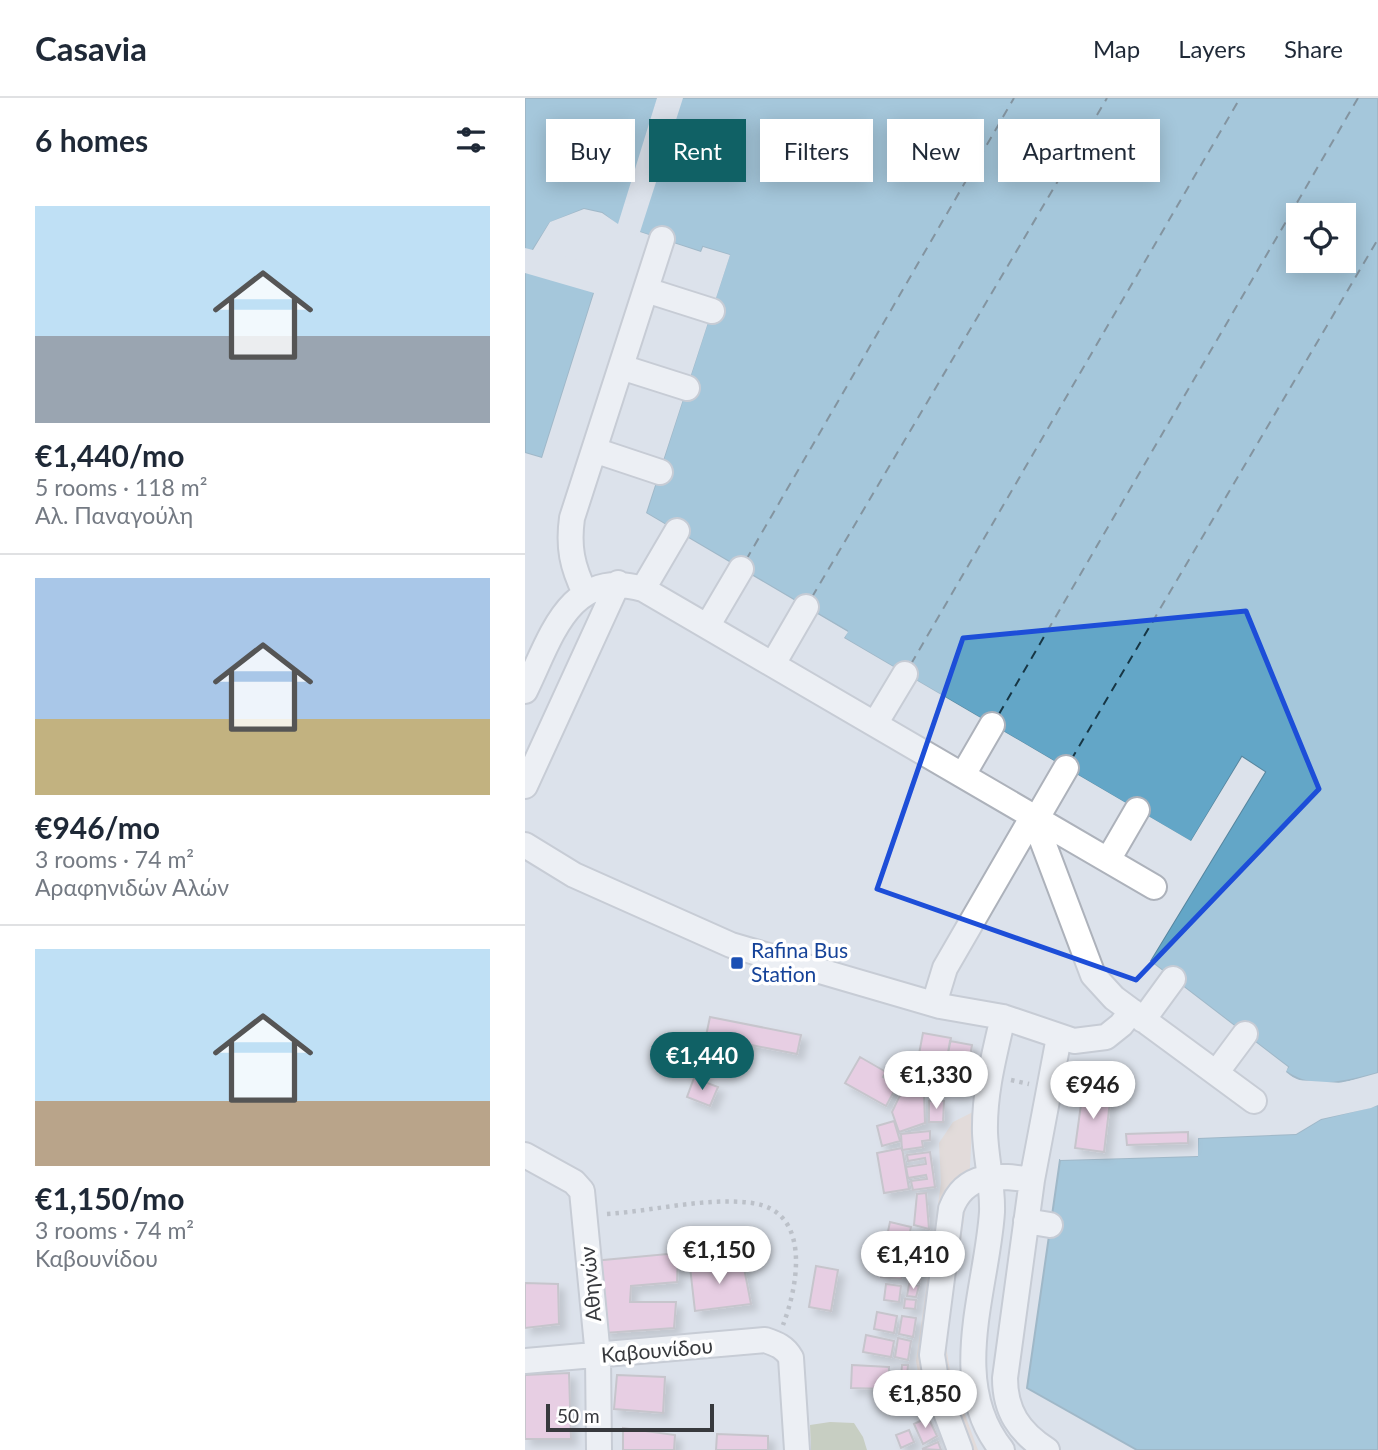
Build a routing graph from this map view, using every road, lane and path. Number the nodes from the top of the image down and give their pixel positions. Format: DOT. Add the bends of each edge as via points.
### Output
graph roads {
  1 [pos="662,239"];
  2 [pos="646,290"];
  3 [pos="712,311"];
  4 [pos="621,368"];
  5 [pos="687,388"];
  6 [pos="594,450"];
  7 [pos="660,472"];
  8 [pos="677,531"];
  9 [pos="741,569"];
  10 [pos="618,583"];
  11 [pos="643,589"];
  12 [pos="585,593"];
  13 [pos="806,607"];
  14 [pos="708,625"];
  15 [pos="773,664"];
  16 [pos="905,674"];
  17 [pos="525,691"];
  18 [pos="875,724"];
  19 [pos="992,725"];
  20 [pos="1066,768"];
  21 [pos="963,775"];
  22 [pos="525,786"];
  23 [pos="1137,810"];
  24 [pos="1035,817"];
  25 [pos="525,845"];
  26 [pos="1108,860"];
  27 [pos="1154,887"];
  28 [pos="1174,979"];
  29 [pos="934,1004"];
  30 [pos="1138,1015"];
  31 [pos="1003,1017"];
  32 [pos="1245,1034"];
  33 [pos="1059,1037"];
  34 [pos="1216,1073"];
  35 [pos="989,1076"];
  36 [pos="1049,1088"];
  37 [pos="1254,1101"];
  38 [pos="525,1155"];
  39 [pos="990,1176"];
  40 [pos="1032,1180"];
  41 [pos="584,1209"];
  42 [pos="1026,1221"];
  43 [pos="1051,1225"];
  44 [pos="781,1347"];
  45 [pos="597,1356"];
  46 [pos="525,1361"];
  47 [pos="1042,1449"];
  48 [pos="599,1450"];
  49 [pos="797,1450"];
  50 [pos="960,1450"];
  51 [pos="1002,1450"];
  1 -- 2 [label="street"];
  2 -- 3 [label="street"];
  2 -- 4 [label="street"];
  4 -- 5 [label="street"];
  4 -- 6 [label="street"];
  6 -- 7 [label="street"];
  6 -- 12 [label="street" via="568,543"];
  8 -- 11 [label="street"];
  9 -- 14 [label="street"];
  10 -- 11 [label="street"];
  10 -- 12 [label="street"];
  10 -- 22 [label="street"];
  11 -- 14 [label="street"];
  12 -- 17 [label="street" via="559,621"];
  13 -- 15 [label="street"];
  14 -- 15 [label="street"];
  15 -- 18 [label="street"];
  16 -- 18 [label="street"];
  18 -- 21 [label="street"];
  19 -- 21 [label="street"];
  20 -- 24 [label="street"];
  21 -- 24 [label="street"];
  23 -- 26 [label="street"];
  24 -- 26 [label="street"];
  24 -- 29 [label="street" via="945,968"];
  24 -- 30 [label="street" via="1085,960 1103,988"];
  25 -- 29 [label="street" via="574,875 721,941"];
  26 -- 27 [label="street"];
  28 -- 30 [label="street"];
  29 -- 31 [label="street"];
  30 -- 33 [label="street" via="1106,1037 1081,1041"];
  30 -- 34 [label="street"];
  31 -- 33 [label="street"];
  31 -- 35 [label="street"];
  32 -- 34 [label="street"];
  33 -- 36 [label="street"];
  34 -- 37 [label="street"];
  35 -- 36 [label="path"];
  35 -- 39 [label="street" via="985,1114"];
  36 -- 40 [label="street"];
  38 -- 41 [label="street" via="577,1184"];
  39 -- 40 [label="street"];
  39 -- 50 [label="street" via="961,1189 951,1209 932,1339 938,1391"];
  39 -- 51 [label="street" via="992,1209 973,1369 981,1410"];
  40 -- 42 [label="street"];
  41 -- 44 [label="path" via="727,1202 755,1203 772,1210 795,1238 797,1261"];
  41 -- 45 [label="street, Αθηνών"];
  42 -- 43 [label="street"];
  42 -- 47 [label="street" via="1005,1392 1013,1418"];
  44 -- 45 [label="street, Καβουνίδου" via="765,1340"];
  44 -- 49 [label="street" via="792,1367"];
  45 -- 46 [label="street, Καβουνίδου"];
  45 -- 48 [label="street, Αθηνών"];
}
